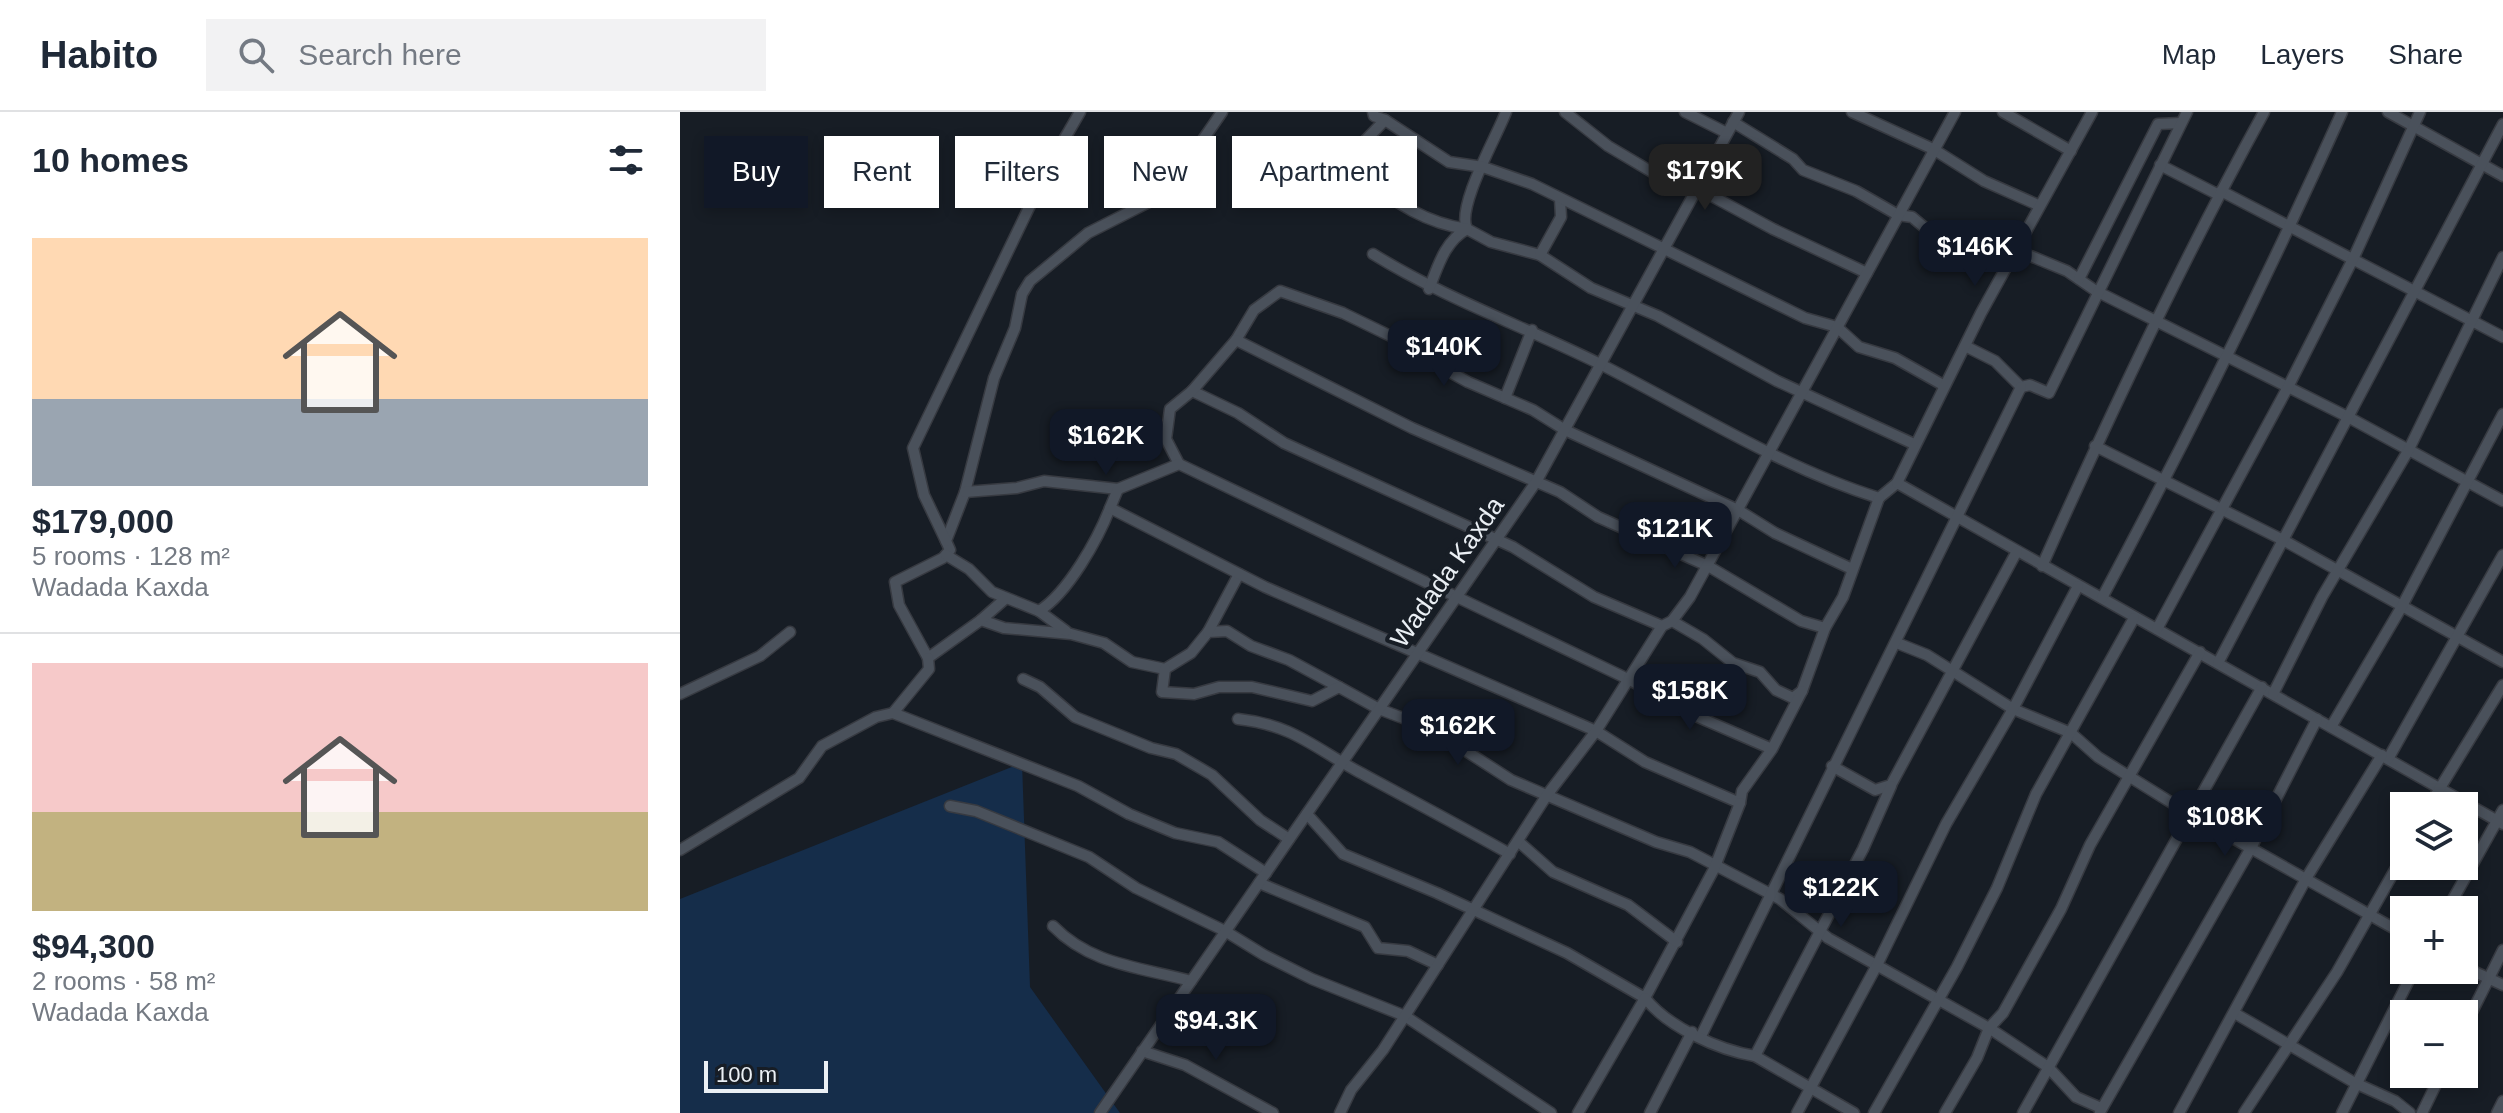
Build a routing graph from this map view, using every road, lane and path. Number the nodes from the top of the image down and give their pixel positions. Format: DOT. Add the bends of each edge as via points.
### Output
graph roads {
  1 [pos="1080,112"];
  2 [pos="1222,112"];
  3 [pos="1373,112"];
  4 [pos="1506,112"];
  5 [pos="1565,112"];
  6 [pos="1685,112"];
  7 [pos="1852,112"];
  8 [pos="1955,112"];
  9 [pos="2003,112"];
  10 [pos="2092,112"];
  11 [pos="2187,112"];
  12 [pos="2264,112"];
  13 [pos="2342,112"];
  14 [pos="2388,112"];
  15 [pos="2420,112"];
  16 [pos="1736,117"];
  17 [pos="1385,120"];
  18 [pos="2181,123"];
  19 [pos="2414,124"];
  20 [pos="2503,124"];
  21 [pos="1727,133"];
  22 [pos="1933,149"];
  23 [pos="2071,151"];
  24 [pos="2482,164"];
  25 [pos="2160,165"];
  26 [pos="1483,167"];
  27 [pos="2503,176"];
  28 [pos="1697,188"];
  29 [pos="2220,193"];
  30 [pos="1560,199"];
  31 [pos="2038,205"];
  32 [pos="1898,215"];
  33 [pos="2292,225"];
  34 [pos="1467,229"];
  35 [pos="1664,248"];
  36 [pos="2016,250"];
  37 [pos="1373,254"];
  38 [pos="1540,255"];
  39 [pos="2354,257"];
  40 [pos="2503,257"];
  41 [pos="2006,268"];
  42 [pos="1867,273"];
  43 [pos="2079,279"];
  44 [pos="1429,289"];
  45 [pos="2416,289"];
  46 [pos="2096,291"];
  47 [pos="1632,306"];
  48 [pos="2471,320"];
  49 [pos="2157,322"];
  50 [pos="1837,327"];
  51 [pos="1532,330"];
  52 [pos="2503,337"];
  53 [pos="1236,340"];
  54 [pos="1967,347"];
  55 [pos="2224,355"];
  56 [pos="1600,364"];
  57 [pos="1943,385"];
  58 [pos="2021,387"];
  59 [pos="2288,387"];
  60 [pos="1192,391"];
  61 [pos="1802,392"];
  62 [pos="1505,398"];
  63 [pos="2503,414"];
  64 [pos="2348,417"];
  65 [pos="1565,430"];
  66 [pos="1914,444"];
  67 [pos="2095,446"];
  68 [pos="2408,451"];
  69 [pos="1768,452"];
  70 [pos="1179,464"];
  71 [pos="2165,481"];
  72 [pos="1536,482"];
  73 [pos="2467,482"];
  74 [pos="1897,483"];
  75 [pos="1118,489"];
  76 [pos="965,492"];
  77 [pos="1879,498"];
  78 [pos="2503,501"];
  79 [pos="1110,508"];
  80 [pos="1738,510"];
  81 [pos="2224,510"];
  82 [pos="1957,517"];
  83 [pos="1496,540"];
  84 [pos="2283,540"];
  85 [pos="946,541"];
  86 [pos="2017,551"];
  87 [pos="946,555"];
  88 [pos="2503,555"];
  89 [pos="1708,566"];
  90 [pos="2042,566"];
  91 [pos="1852,569"];
  92 [pos="2340,571"];
  93 [pos="1239,574"];
  94 [pos="2078,586"];
  95 [pos="1006,598"];
  96 [pos="1456,598"];
  97 [pos="2102,598"];
  98 [pos="2401,608"];
  99 [pos="1039,611"];
  100 [pos="2134,618"];
  101 [pos="981,620"];
  102 [pos="1667,624"];
  103 [pos="1825,628"];
  104 [pos="2157,629"];
  105 [pos="790,632"];
  106 [pos="1208,632"];
  107 [pos="1071,634"];
  108 [pos="2455,637"];
  109 [pos="1897,643"];
  110 [pos="1419,652"];
  111 [pos="2200,652"];
  112 [pos="928,658"];
  113 [pos="2503,662"];
  114 [pos="2218,663"];
  115 [pos="1165,669"];
  116 [pos="1953,670"];
  117 [pos="1023,679"];
  118 [pos="1628,679"];
  119 [pos="2503,685"];
  120 [pos="1339,687"];
  121 [pos="2262,687"];
  122 [pos="1802,691"];
  123 [pos="680,694"];
  124 [pos="2273,694"];
  125 [pos="1379,709"];
  126 [pos="2013,709"];
  127 [pos="893,713"];
  128 [pos="1238,719"];
  129 [pos="2317,719"];
  130 [pos="2331,727"];
  131 [pos="1596,731"];
  132 [pos="2071,733"];
  133 [pos="1772,749"];
  134 [pos="2385,757"];
  135 [pos="1342,763"];
  136 [pos="1832,766"];
  137 [pos="2130,776"];
  138 [pos="1891,785"];
  139 [pos="2439,788"];
  140 [pos="2437,792"];
  141 [pos="1547,795"];
  142 [pos="1740,803"];
  143 [pos="950,806"];
  144 [pos="2503,810"];
  145 [pos="2188,813"];
  146 [pos="1307,814"];
  147 [pos="2500,822"];
  148 [pos="1289,839"];
  149 [pos="1518,841"];
  150 [pos="2252,846"];
  151 [pos="680,850"];
  152 [pos="1510,854"];
  153 [pos="1716,864"];
  154 [pos="1266,873"];
  155 [pos="2307,877"];
  156 [pos="2390,880"];
  157 [pos="1259,883"];
  158 [pos="1770,894"];
  159 [pos="2455,896"];
  160 [pos="1475,910"];
  161 [pos="2372,913"];
  162 [pos="2390,925"];
  163 [pos="1053,926"];
  164 [pos="1225,931"];
  165 [pos="1820,932"];
  166 [pos="1677,942"];
  167 [pos="2503,950"];
  168 [pos="1438,965"];
  169 [pos="1877,965"];
  170 [pos="2478,973"];
  171 [pos="2489,977"];
  172 [pos="1191,981"];
  173 [pos="2407,984"];
  174 [pos="2503,985"];
  175 [pos="1645,998"];
  176 [pos="1937,998"];
  177 [pos="2478,1000"];
  178 [pos="2236,1014"];
  179 [pos="1405,1016"];
  180 [pos="1989,1028"];
  181 [pos="1697,1034"];
  182 [pos="2289,1045"];
  183 [pos="1142,1051"];
  184 [pos="1755,1056"];
  185 [pos="2048,1067"];
  186 [pos="2355,1083"];
  187 [pos="1810,1088"];
  188 [pos="2434,1088"];
  189 [pos="2503,1101"];
  190 [pos="2100,1111"];
  191 [pos="1100,1113"];
  192 [pos="1273,1113"];
  193 [pos="1340,1113"];
  194 [pos="1551,1113"];
  195 [pos="1578,1113"];
  196 [pos="1650,1113"];
  197 [pos="1797,1113"];
  198 [pos="1854,1113"];
  199 [pos="1874,1113"];
  200 [pos="1945,1113"];
  201 [pos="2023,1113"];
  202 [pos="2179,1113"];
  203 [pos="2244,1113"];
  204 [pos="2342,1113"];
  205 [pos="2410,1113"];
  206 [pos="2422,1113"];
  207 [pos="2497,1113"];
  1 -- 85 [label="street" via="913,448 924,495"];
  2 -- 76 [label="street" via="1173,183 1153,200 1088,233 1030,281 994,378"];
  3 -- 17 [label="street"];
  4 -- 26 [label="street"];
  5 -- 28 [label="street" via="1597,139 1657,175"];
  6 -- 21 [label="street"];
  7 -- 22 [label="street"];
  8 -- 22 [label="street"];
  9 -- 23 [label="street"];
  10 -- 23 [label="street"];
  11 -- 18 [label="street"];
  12 -- 29 [label="street"];
  13 -- 33 [label="street"];
  14 -- 19 [label="street"];
  15 -- 19 [label="street"];
  16 -- 21 [label="street, Wadada Kaxda"];
  16 -- 32 [label="street" via="1803,170"];
  17 -- 26 [label="street" via="1449,162"];
  17 -- 34 [label="street" via="1357,149 1336,160 1400,207 1437,224"];
  18 -- 25 [label="street"];
  18 -- 43 [label="street" via="2158,124"];
  19 -- 24 [label="street"];
  19 -- 39 [label="street"];
  20 -- 24 [label="street"];
  21 -- 28 [label="street, Wadada Kaxda"];
  22 -- 31 [label="street" via="1984,181"];
  22 -- 32 [label="street"];
  23 -- 31 [label="street"];
  24 -- 27 [label="street"];
  24 -- 45 [label="street"];
  25 -- 29 [label="street"];
  25 -- 46 [label="street"];
  26 -- 30 [label="street"];
  26 -- 34 [label="street" via="1463,215"];
  28 -- 35 [label="street, Wadada Kaxda"];
  28 -- 42 [label="street"];
  29 -- 33 [label="street"];
  29 -- 49 [label="street"];
  30 -- 35 [label="street"];
  30 -- 38 [label="street" via="1561,217"];
  31 -- 36 [label="street"];
  32 -- 41 [label="street" via="1912,217"];
  32 -- 42 [label="street"];
  33 -- 39 [label="street"];
  33 -- 55 [label="street"];
  34 -- 38 [label="street" via="1491,242"];
  34 -- 44 [label="street" via="1455,235"];
  35 -- 47 [label="street, Wadada Kaxda"];
  35 -- 50 [label="street" via="1805,318"];
  36 -- 41 [label="street"];
  36 -- 43 [label="street"];
  37 -- 44 [label="street"];
  38 -- 47 [label="street" via="1591,288"];
  39 -- 45 [label="street"];
  39 -- 59 [label="street"];
  40 -- 48 [label="street"];
  41 -- 54 [label="street"];
  42 -- 50 [label="street"];
  43 -- 46 [label="street"];
  44 -- 51 [label="street"];
  45 -- 48 [label="street"];
  45 -- 64 [label="street"];
  46 -- 49 [label="street"];
  46 -- 58 [label="street" via="2049,393"];
  47 -- 56 [label="street, Wadada Kaxda"];
  47 -- 61 [label="street"];
  48 -- 52 [label="street"];
  48 -- 68 [label="street"];
  49 -- 55 [label="street"];
  49 -- 67 [label="street"];
  50 -- 57 [label="street" via="1859,347 1895,358"];
  50 -- 61 [label="street"];
  51 -- 56 [label="street"];
  51 -- 62 [label="street"];
  53 -- 60 [label="street"];
  53 -- 62 [label="street" via="1254,310 1280,291 1343,313"];
  53 -- 72 [label="street" via="1412,428"];
  54 -- 57 [label="street"];
  54 -- 58 [label="street" via="1995,361"];
  55 -- 59 [label="street"];
  55 -- 71 [label="street"];
  56 -- 65 [label="street, Wadada Kaxda"];
  56 -- 69 [label="street"];
  57 -- 66 [label="street"];
  58 -- 82 [label="street"];
  59 -- 64 [label="street"];
  59 -- 81 [label="street"];
  60 -- 70 [label="street" via="1170,409 1166,439"];
  60 -- 83 [label="street" via="1297,449"];
  61 -- 66 [label="street"];
  61 -- 69 [label="street"];
  62 -- 65 [label="street"];
  63 -- 73 [label="street"];
  64 -- 68 [label="street"];
  64 -- 84 [label="street"];
  65 -- 72 [label="street, Wadada Kaxda"];
  65 -- 80 [label="street"];
  66 -- 74 [label="street"];
  67 -- 71 [label="street"];
  67 -- 90 [label="street"];
  68 -- 73 [label="street"];
  68 -- 92 [label="street"];
  69 -- 77 [label="street"];
  69 -- 80 [label="street"];
  70 -- 75 [label="street"];
  70 -- 96 [label="street"];
  71 -- 81 [label="street"];
  71 -- 97 [label="street"];
  72 -- 83 [label="street, Wadada Kaxda"];
  72 -- 89 [label="street" via="1598,517"];
  73 -- 78 [label="street"];
  73 -- 98 [label="street"];
  74 -- 77 [label="street"];
  74 -- 82 [label="street"];
  75 -- 76 [label="street" via="1044,481"];
  75 -- 79 [label="street"];
  76 -- 85 [label="street"];
  77 -- 91 [label="street"];
  79 -- 93 [label="street"];
  79 -- 99 [label="street" via="1091,550"];
  80 -- 89 [label="street"];
  80 -- 91 [label="street"];
  81 -- 84 [label="street"];
  81 -- 104 [label="street"];
  82 -- 86 [label="street"];
  82 -- 109 [label="street"];
  83 -- 96 [label="street, Wadada Kaxda"];
  83 -- 102 [label="street" via="1594,597"];
  84 -- 92 [label="street"];
  84 -- 114 [label="street"];
  85 -- 87 [label="street"];
  86 -- 90 [label="street"];
  86 -- 116 [label="street"];
  87 -- 95 [label="street"];
  87 -- 112 [label="street" via="895,582 899,605"];
  88 -- 108 [label="street"];
  89 -- 102 [label="street"];
  89 -- 103 [label="street" via="1801,621"];
  90 -- 94 [label="street"];
  91 -- 103 [label="street"];
  92 -- 98 [label="street"];
  92 -- 124 [label="street"];
  93 -- 106 [label="street"];
  93 -- 110 [label="street"];
  94 -- 97 [label="street"];
  94 -- 126 [label="street"];
  95 -- 99 [label="street"];
  95 -- 101 [label="street"];
  96 -- 110 [label="street, Wadada Kaxda"];
  96 -- 118 [label="street"];
  97 -- 100 [label="street"];
  98 -- 108 [label="street"];
  98 -- 130 [label="street"];
  99 -- 107 [label="street"];
  100 -- 104 [label="street"];
  100 -- 132 [label="street"];
  101 -- 107 [label="street" via="1004,628"];
  101 -- 112 [label="street"];
  102 -- 118 [label="street"];
  102 -- 122 [label="street" via="1703,639 1733,663 1760,672 1776,690 1793,698"];
  103 -- 122 [label="street"];
  104 -- 111 [label="street"];
  105 -- 123 [label="street" via="760,656"];
  106 -- 115 [label="street" via="1191,653"];
  106 -- 120 [label="street" via="1227,631"];
  107 -- 115 [label="street" via="1104,643 1132,662"];
  108 -- 113 [label="street"];
  108 -- 134 [label="street"];
  109 -- 116 [label="street"];
  109 -- 136 [label="street"];
  110 -- 125 [label="street, Wadada Kaxda"];
  110 -- 131 [label="street"];
  111 -- 114 [label="street"];
  111 -- 137 [label="street"];
  112 -- 127 [label="street" via="929,669"];
  114 -- 121 [label="street"];
  115 -- 120 [label="street" via="1162,692 1252,687 1312,701"];
  116 -- 126 [label="street"];
  116 -- 138 [label="street"];
  117 -- 148 [label="street" via="1075,717 1176,754 1212,775"];
  118 -- 131 [label="street"];
  118 -- 133 [label="street"];
  119 -- 139 [label="street"];
  120 -- 125 [label="street"];
  121 -- 124 [label="street"];
  121 -- 145 [label="street"];
  122 -- 133 [label="street"];
  124 -- 129 [label="street"];
  125 -- 135 [label="street, Wadada Kaxda"];
  125 -- 141 [label="street" via="1432,729 1511,780"];
  126 -- 132 [label="street"];
  126 -- 169 [label="street" via="1946,824"];
  127 -- 151 [label="street" via="822,746 799,778"];
  127 -- 154 [label="street" via="1078,786 1175,833 1218,842"];
  128 -- 135 [label="street" via="1297,733"];
  129 -- 130 [label="street"];
  129 -- 150 [label="street"];
  130 -- 134 [label="street"];
  131 -- 141 [label="street"];
  131 -- 142 [label="street" via="1645,762"];
  132 -- 137 [label="street" via="2082,746"];
  132 -- 176 [label="street" via="2036,794 1977,928"];
  133 -- 142 [label="street" via="1742,791"];
  134 -- 139 [label="street"];
  134 -- 155 [label="street"];
  135 -- 146 [label="street, Wadada Kaxda"];
  135 -- 152 [label="street"];
  136 -- 138 [label="street" via="1875,790"];
  136 -- 158 [label="street"];
  137 -- 145 [label="street"];
  137 -- 180 [label="street" via="2003,1013"];
  138 -- 165 [label="street"];
  139 -- 140 [label="street"];
  139 -- 147 [label="street"];
  141 -- 149 [label="street"];
  141 -- 153 [label="street"];
  142 -- 153 [label="street"];
  143 -- 164 [label="street" via="976,811 1089,857 1136,888"];
  144 -- 147 [label="street"];
  145 -- 150 [label="street"];
  145 -- 185 [label="street"];
  146 -- 148 [label="street, Wadada Kaxda"];
  146 -- 160 [label="street" via="1343,854"];
  147 -- 159 [label="street"];
  148 -- 154 [label="street, Wadada Kaxda"];
  149 -- 152 [label="street"];
  149 -- 166 [label="street" via="1553,872 1628,905"];
  150 -- 155 [label="street"];
  150 -- 190 [label="street"];
  152 -- 160 [label="street"];
  153 -- 158 [label="street"];
  153 -- 166 [label="street"];
  154 -- 157 [label="street, Wadada Kaxda"];
  155 -- 161 [label="street" via="2348,906"];
  155 -- 178 [label="street"];
  156 -- 161 [label="street"];
  157 -- 164 [label="street, Wadada Kaxda"];
  157 -- 168 [label="street" via="1365,927 1378,948 1408,951"];
  158 -- 165 [label="street"];
  158 -- 181 [label="street" via="1740,962"];
  160 -- 168 [label="street"];
  160 -- 175 [label="street" via="1567,953"];
  161 -- 162 [label="street"];
  161 -- 182 [label="street"];
  163 -- 172 [label="street" via="1096,958"];
  164 -- 172 [label="street, Wadada Kaxda"];
  164 -- 179 [label="street" via="1312,979"];
  165 -- 169 [label="street"];
  165 -- 184 [label="street"];
  166 -- 175 [label="street"];
  167 -- 171 [label="street"];
  168 -- 179 [label="street"];
  169 -- 176 [label="street"];
  169 -- 187 [label="street"];
  170 -- 171 [label="street"];
  171 -- 174 [label="street"];
  171 -- 177 [label="street"];
  172 -- 183 [label="street, Wadada Kaxda"];
  173 -- 186 [label="street"];
  175 -- 181 [label="street" via="1658,1015"];
  175 -- 195 [label="street"];
  176 -- 180 [label="street"];
  176 -- 199 [label="street"];
  178 -- 182 [label="street"];
  178 -- 202 [label="street"];
  179 -- 193 [label="street"];
  179 -- 194 [label="street"];
  180 -- 185 [label="street"];
  180 -- 200 [label="street"];
  181 -- 184 [label="street"];
  181 -- 196 [label="street"];
  182 -- 186 [label="street"];
  182 -- 203 [label="street"];
  183 -- 191 [label="street, Wadada Kaxda"];
  183 -- 192 [label="street" via="1185,1065"];
  184 -- 187 [label="street"];
  185 -- 190 [label="street" via="2076,1097"];
  185 -- 201 [label="street"];
  186 -- 204 [label="street"];
  186 -- 205 [label="street"];
  187 -- 197 [label="street"];
  187 -- 198 [label="street"];
  188 -- 206 [label="street"];
  189 -- 207 [label="street"];
}
